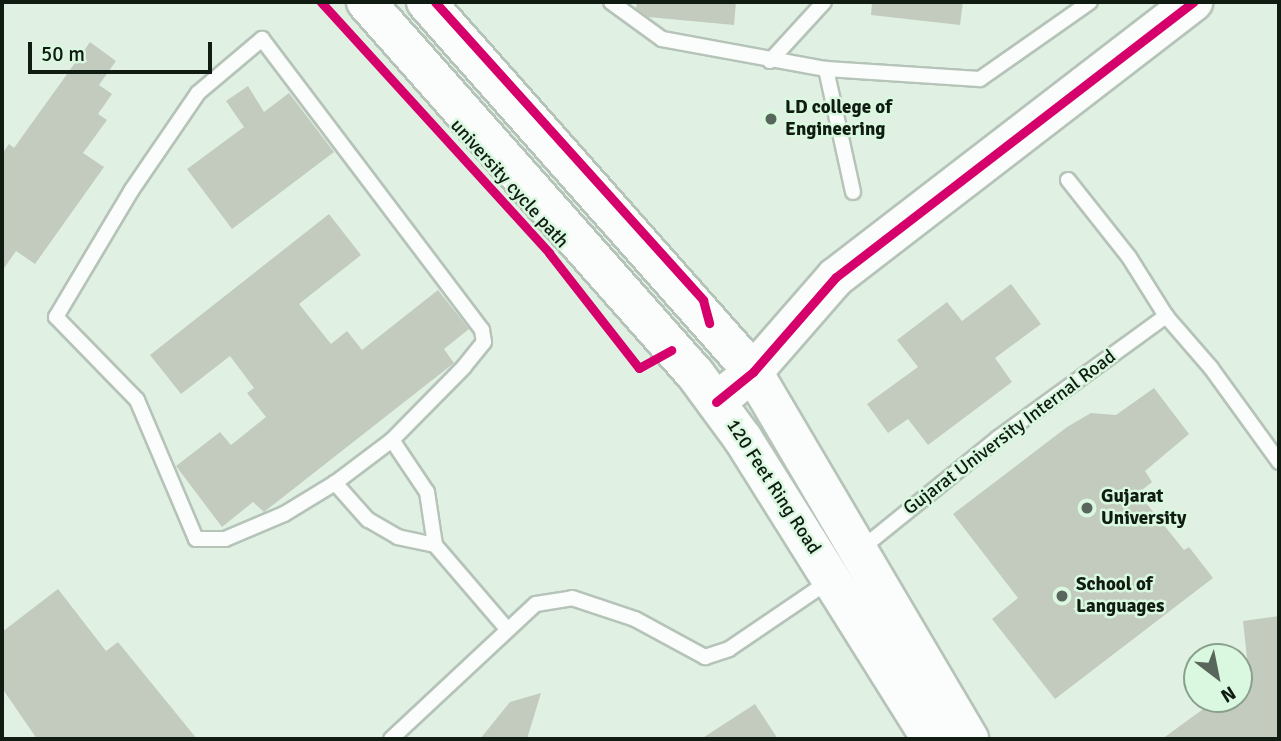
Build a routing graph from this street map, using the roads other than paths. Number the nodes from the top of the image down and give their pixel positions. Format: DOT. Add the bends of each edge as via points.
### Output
graph roads {
  1 [pos="366,2"];
  2 [pos="426,2"];
  3 [pos="611,2"];
  4 [pos="824,2"];
  5 [pos="1090,2"];
  6 [pos="1193,2"];
  7 [pos="770,61"];
  8 [pos="826,69"];
  9 [pos="1069,180"];
  10 [pos="853,192"];
  11 [pos="1166,316"];
  12 [pos="753,372"];
  13 [pos="716,402"];
  14 [pos="392,440"];
  15 [pos="1279,462"];
  16 [pos="335,483"];
  17 [pos="435,545"];
  18 [pos="844,566"];
  19 [pos="507,629"];
  20 [pos="391,739"];
  21 [pos="931,739"];
  22 [pos="969,739"];
  1 -- 13 [label="main road, 120 Feet Ring Road"];
  2 -- 12 [label="main road, 120 Feet Ring Road"];
  3 -- 7 [label="lane" via="662,38"];
  4 -- 7 [label="lane"];
  5 -- 8 [label="lane" via="980,79"];
  6 -- 12 [label="main road" via="836,277"];
  7 -- 8 [label="lane"];
  8 -- 10 [label="lane"];
  9 -- 11 [label="lane" via="1129,257"];
  11 -- 15 [label="lane" via="1211,368"];
  11 -- 18 [label="lane, Gujarat University Internal Road" via="999,438"];
  12 -- 13 [label="main road"];
  12 -- 18 [label="main road, 120 Feet Ring Road"];
  13 -- 18 [label="main road, 120 Feet Ring Road"];
  14 -- 16 [label="lane"];
  14 -- 16 [label="lane" via="464,367 484,342 482,330 262,39 198,93 131,191 56,317 136,400 196,539 225,539 284,514"];
  14 -- 17 [label="lane" via="427,492"];
  16 -- 17 [label="lane" via="368,520 398,537"];
  17 -- 19 [label="lane"];
  18 -- 19 [label="lane, Gujarat University Internal Road" via="729,649 705,657 635,619 572,598 536,604"];
  18 -- 21 [label="main road, 120 Feet Ring Road"];
  18 -- 22 [label="main road, 120 Feet Ring Road"];
  19 -- 20 [label="lane, Gujarat University Internal Road"];
}
